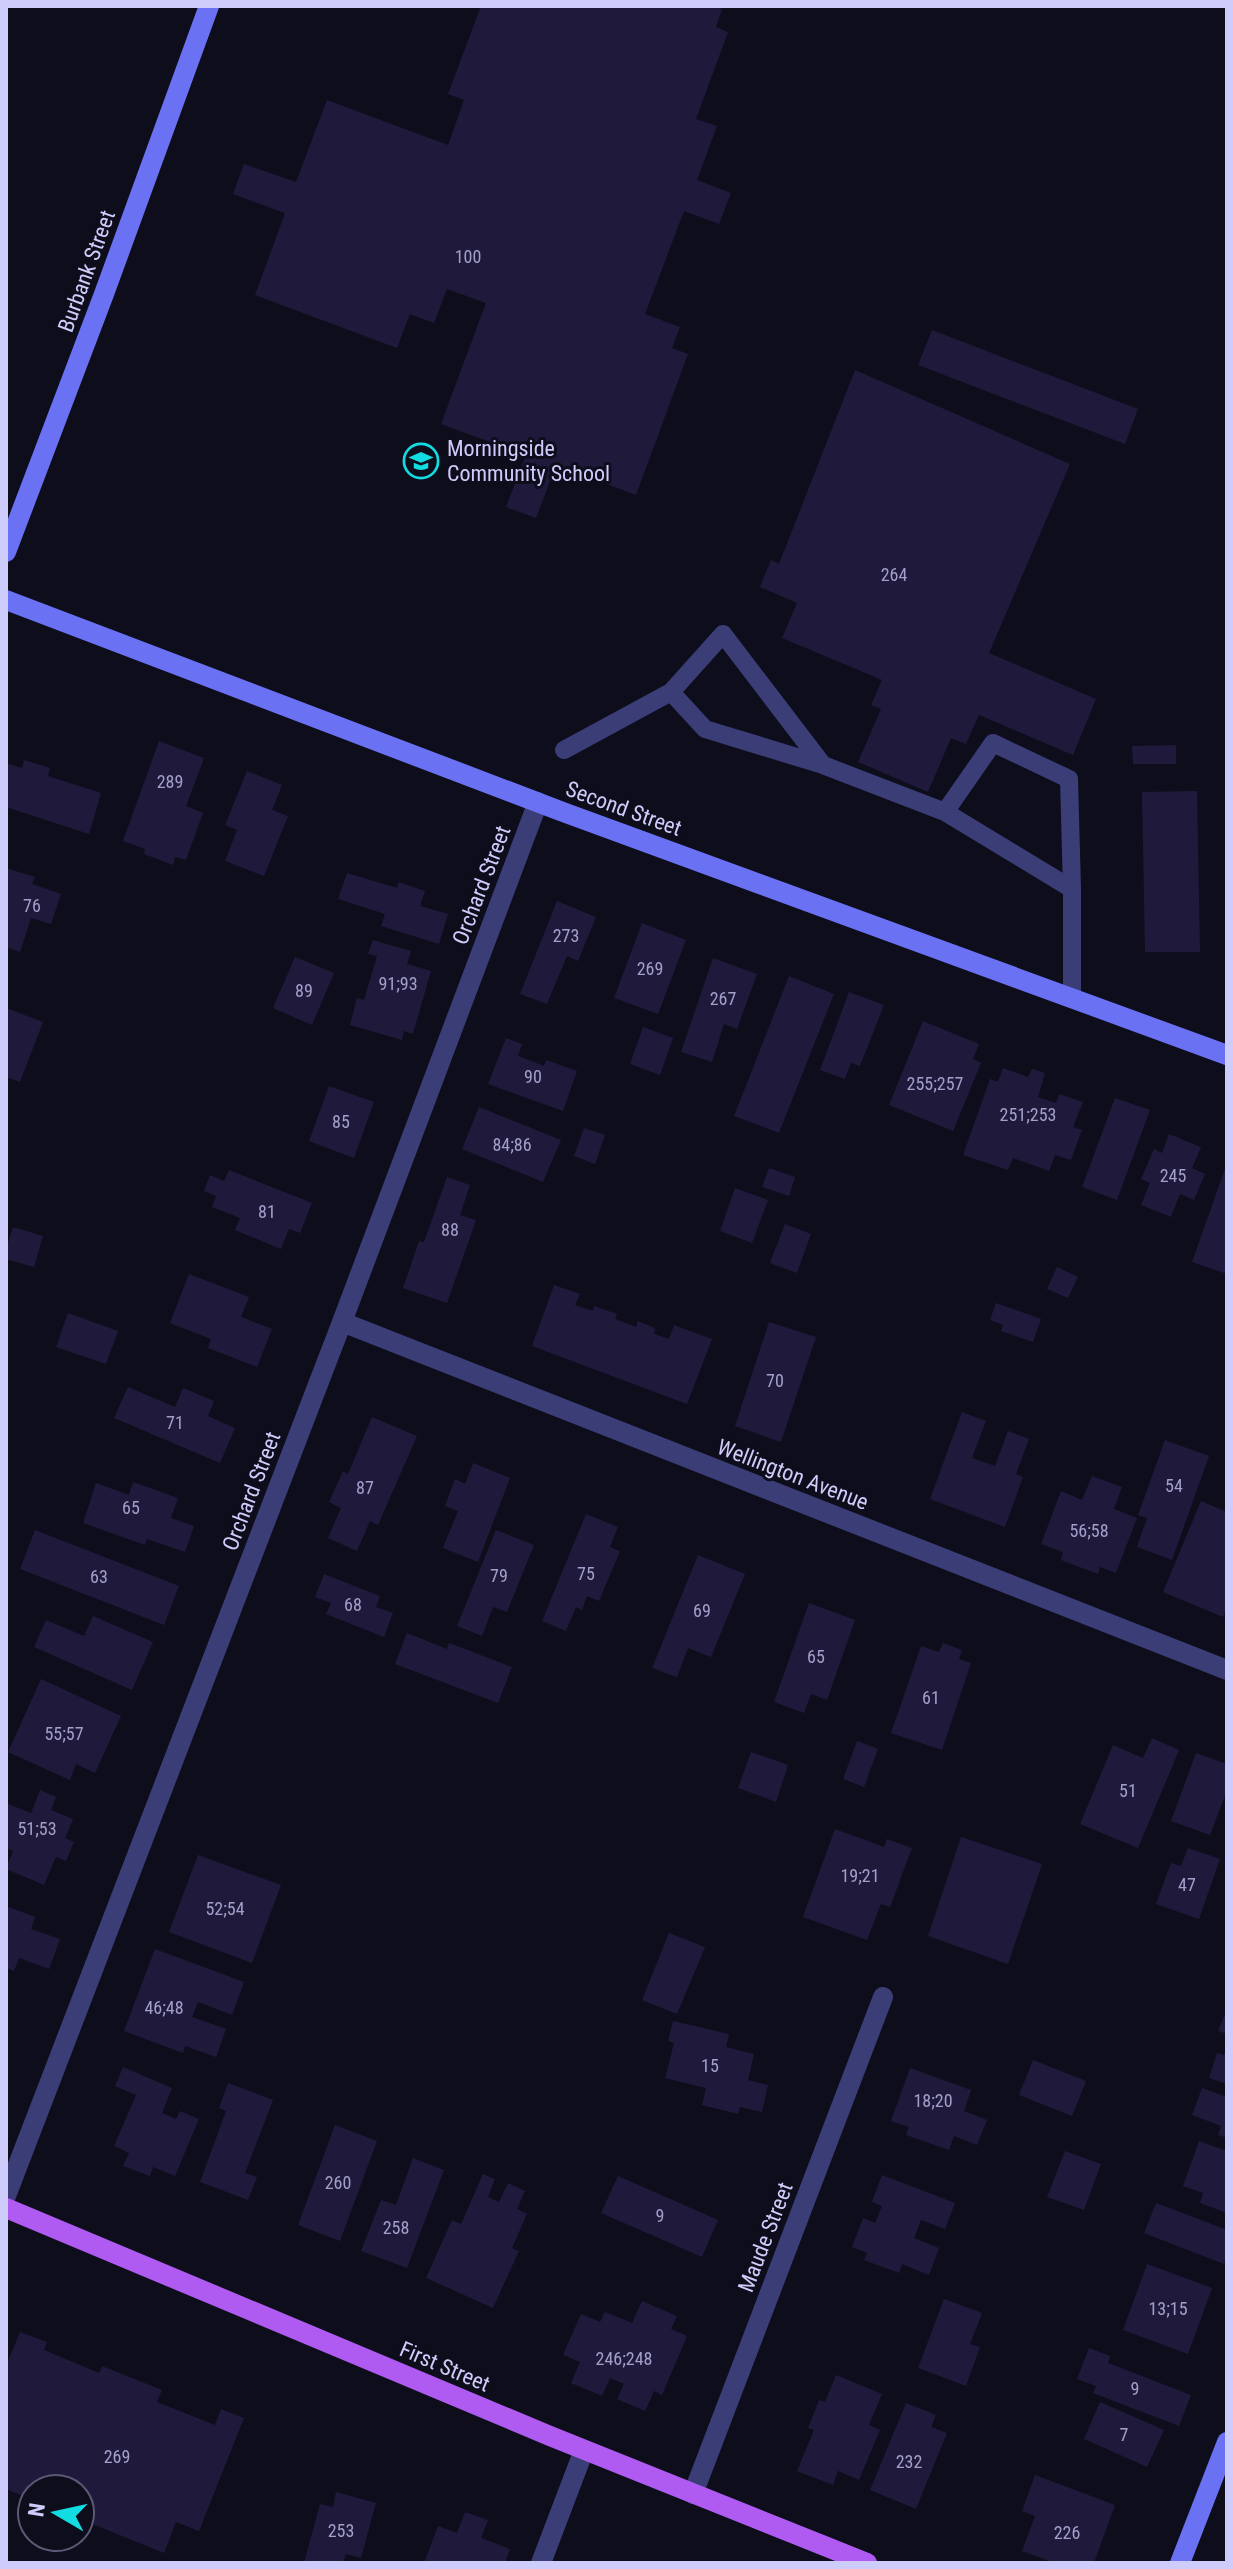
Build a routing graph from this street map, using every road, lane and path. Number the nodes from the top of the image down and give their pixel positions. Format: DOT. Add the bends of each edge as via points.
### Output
graph roads {
  1 [pos="209,6"];
  2 [pos="6,552"];
  3 [pos="6,600"];
  4 [pos="671,692"];
  5 [pos="564,750"];
  6 [pos="823,765"];
  7 [pos="538,802"];
  8 [pos="945,812"];
  9 [pos="1072,889"];
  10 [pos="1072,998"];
  11 [pos="1227,1055"];
  12 [pos="342,1322"];
  13 [pos="1227,1670"];
  14 [pos="883,1997"];
  15 [pos="6,2196"];
  16 [pos="6,2208"];
  17 [pos="1227,2442"];
  18 [pos="584,2450"];
  19 [pos="693,2494"];
  20 [pos="541,2563"];
  21 [pos="867,2563"];
  22 [pos="1180,2563"];
  1 -- 2 [label="street, Burbank Street"];
  3 -- 7 [label="street, Second Street"];
  4 -- 5 [label="lane"];
  4 -- 6 [label="lane" via="705,729"];
  4 -- 6 [label="lane" via="723,634"];
  6 -- 8 [label="lane"];
  7 -- 10 [label="street, Second Street"];
  7 -- 12 [label="street, Orchard Street"];
  8 -- 9 [label="lane"];
  8 -- 9 [label="lane" via="993,743 1069,779"];
  9 -- 10 [label="lane"];
  10 -- 11 [label="street, Second Street"];
  12 -- 13 [label="street, Wellington Avenue"];
  12 -- 15 [label="street, Orchard Street"];
  14 -- 19 [label="street, Maude Street"];
  16 -- 18 [label="main road, First Street"];
  17 -- 22 [label="street"];
  18 -- 19 [label="main road, First Street"];
  18 -- 20 [label="street"];
  19 -- 21 [label="main road, First Street"];
}
